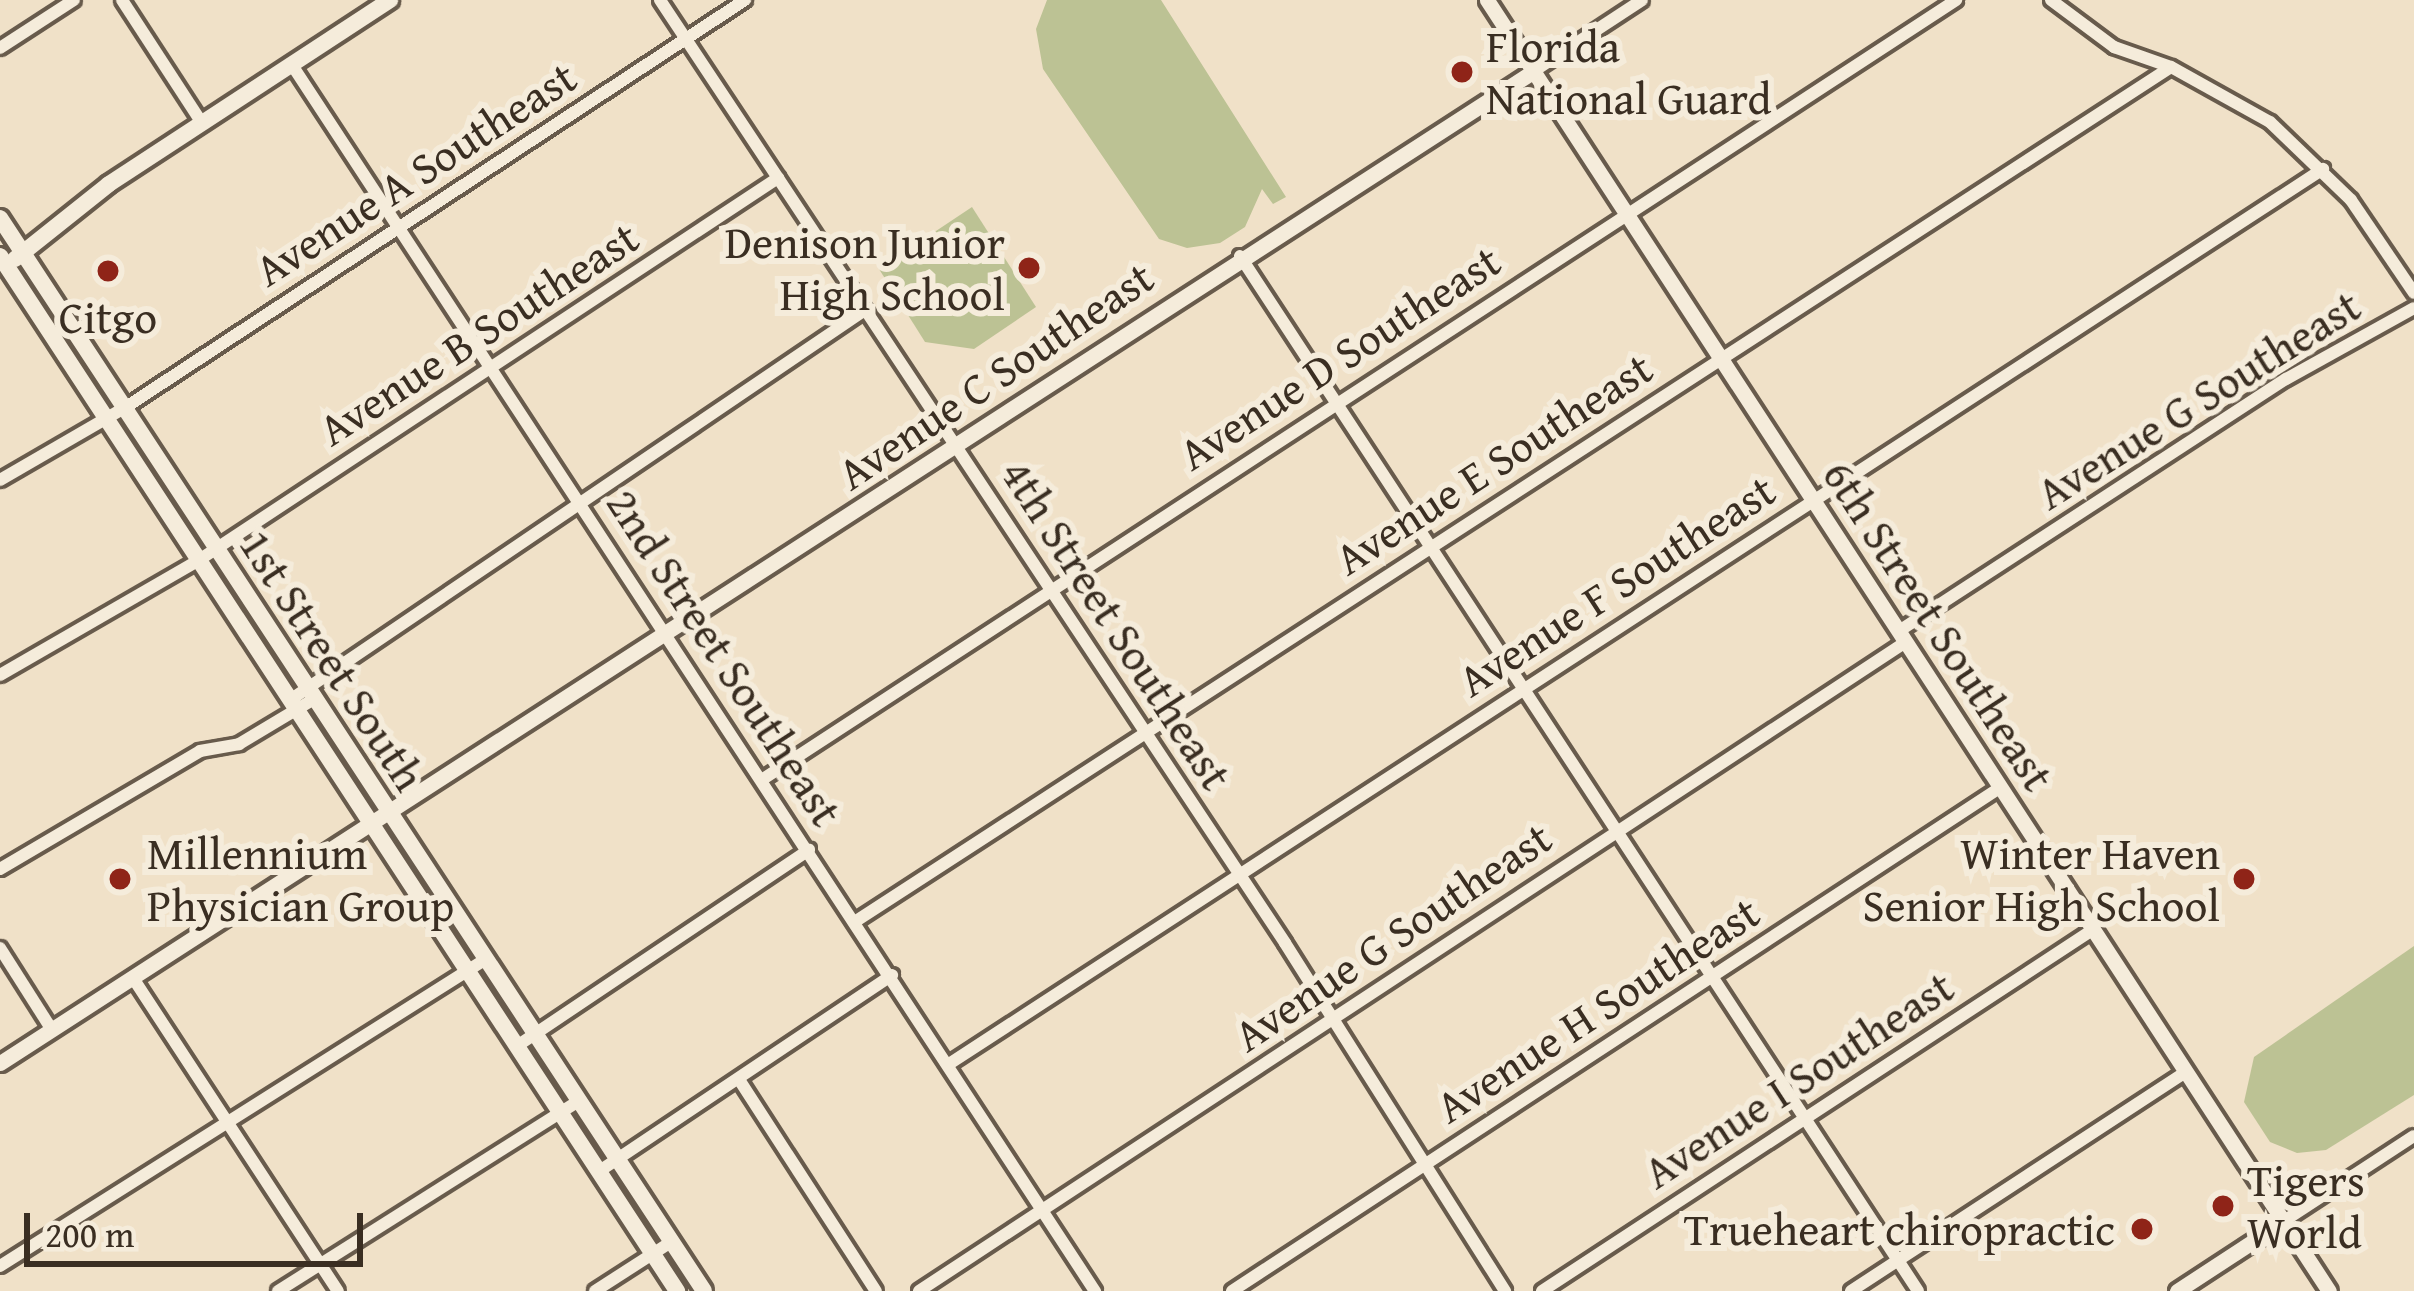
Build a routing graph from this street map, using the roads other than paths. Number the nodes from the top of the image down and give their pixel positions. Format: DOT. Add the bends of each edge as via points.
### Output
graph roads {
  1 [pos="74,0"];
  2 [pos="122,0"];
  3 [pos="660,0"];
  4 [pos="746,0"];
  5 [pos="1487,0"];
  6 [pos="1642,0"];
  7 [pos="1956,0"];
  8 [pos="2051,0"];
  9 [pos="378,3"];
  10 [pos="686,38"];
  11 [pos="0,48"];
  12 [pos="292,64"];
  13 [pos="2171,67"];
  14 [pos="1534,70"];
  15 [pos="202,123"];
  16 [pos="2323,169"];
  17 [pos="778,178"];
  18 [pos="1628,213"];
  19 [pos="0,218"];
  20 [pos="399,227"];
  21 [pos="21,249"];
  22 [pos="1240,256"];
  23 [pos="2,268"];
  24 [pos="2414,293"];
  25 [pos="2414,308"];
  26 [pos="865,310"];
  27 [pos="1722,356"];
  28 [pos="491,367"];
  29 [pos="1334,400"];
  30 [pos="126,407"];
  31 [pos="105,418"];
  32 [pos="955,445"];
  33 [pos="0,480"];
  34 [pos="1814,499"];
  35 [pos="583,506"];
  36 [pos="1427,547"];
  37 [pos="217,548"];
  38 [pos="199,560"];
  39 [pos="1051,588"];
  40 [pos="667,634"];
  41 [pos="1903,636"];
  42 [pos="0,675"];
  43 [pos="1519,691"];
  44 [pos="313,693"];
  45 [pos="294,705"];
  46 [pos="1146,731"];
  47 [pos="763,779"];
  48 [pos="2001,787"];
  49 [pos="391,814"];
  50 [pos="372,826"];
  51 [pos="1613,832"];
  52 [pos="809,850"];
  53 [pos="0,869"];
  54 [pos="1239,874"];
  55 [pos="856,921"];
  56 [pos="2094,929"];
  57 [pos="0,948"];
  58 [pos="486,959"];
  59 [pos="466,971"];
  60 [pos="892,975"];
  61 [pos="133,978"];
  62 [pos="1713,982"];
  63 [pos="1329,1022"];
  64 [pos="52,1030"];
  65 [pos="535,1034"];
  66 [pos="517,1046"];
  67 [pos="0,1063"];
  68 [pos="949,1064"];
  69 [pos="2186,1072"];
  70 [pos="740,1081"];
  71 [pos="579,1101"];
  72 [pos="560,1114"];
  73 [pos="1802,1118"];
  74 [pos="228,1122"];
  75 [pos="2414,1136"];
  76 [pos="617,1160"];
  77 [pos="1424,1166"];
  78 [pos="598,1172"];
  79 [pos="1042,1209"];
  80 [pos="2284,1221"];
  81 [pos="671,1241"];
  82 [pos="653,1255"];
  83 [pos="1899,1262"];
  84 [pos="320,1264"];
  85 [pos="0,1266"];
  86 [pos="278,1291"];
  87 [pos="338,1291"];
  88 [pos="595,1291"];
  89 [pos="677,1291"];
  90 [pos="704,1291"];
  91 [pos="876,1291"];
  92 [pos="919,1291"];
  93 [pos="1095,1291"];
  94 [pos="1232,1291"];
  95 [pos="1505,1291"];
  96 [pos="1542,1291"];
  97 [pos="1851,1291"];
  98 [pos="1918,1291"];
  99 [pos="2177,1291"];
  100 [pos="2329,1291"];
  1 -- 11 [label="street"];
  2 -- 15 [label="street"];
  3 -- 10 [label="street, 4th Street Southeast"];
  4 -- 10 [label="street, Avenue A Southeast"];
  5 -- 14 [label="street, 6th Street Southeast"];
  6 -- 14 [label="street, Avenue C Southeast"];
  7 -- 18 [label="street, Avenue D Southeast"];
  8 -- 13 [label="street" via="2114,47"];
  9 -- 12 [label="main road"];
  10 -- 17 [label="street, 4th Street Southeast"];
  10 -- 20 [label="street, Avenue A Southeast"];
  12 -- 15 [label="main road"];
  12 -- 20 [label="street, 2nd Street Southeast"];
  13 -- 16 [label="street" via="2270,122"];
  13 -- 27 [label="street, Avenue E Southeast"];
  14 -- 18 [label="street, 6th Street Southeast"];
  14 -- 22 [label="street, Avenue C Southeast"];
  15 -- 21 [label="main road"];
  16 -- 24 [label="street"];
  16 -- 34 [label="street, Avenue F Southeast"];
  17 -- 26 [label="street, 4th Street Southeast"];
  17 -- 28 [label="street, Avenue B Southeast"];
  18 -- 27 [label="street, 6th Street Southeast"];
  18 -- 29 [label="street, Avenue D Southeast"];
  19 -- 21 [label="main road, 1st Street South"];
  20 -- 28 [label="street, 2nd Street Southeast"];
  20 -- 30 [label="street, Avenue A Southeast"];
  21 -- 23 [label="main road"];
  21 -- 30 [label="main road, 1st Street South"];
  22 -- 29 [label="street"];
  22 -- 32 [label="street, Avenue C Southeast"];
  23 -- 31 [label="main road, 1st Street South"];
  25 -- 41 [label="street, Avenue G Southeast" via="2300,370"];
  26 -- 32 [label="street, 4th Street Southeast"];
  26 -- 35 [label="street" via="584,495"];
  27 -- 34 [label="street, 6th Street Southeast"];
  27 -- 36 [label="street, Avenue E Southeast"];
  28 -- 35 [label="street, 2nd Street Southeast"];
  28 -- 37 [label="street, Avenue B Southeast"];
  29 -- 36 [label="street"];
  29 -- 39 [label="street, Avenue D Southeast"];
  30 -- 31 [label="street, Avenue A Southeast"];
  30 -- 37 [label="main road, 1st Street South"];
  31 -- 33 [label="street, Avenue A Southeast"];
  31 -- 38 [label="main road, 1st Street South"];
  32 -- 39 [label="street, 4th Street Southeast"];
  32 -- 40 [label="street, Avenue C Southeast"];
  34 -- 41 [label="street, 6th Street Southeast"];
  34 -- 43 [label="street, Avenue F Southeast"];
  35 -- 40 [label="street, 2nd Street Southeast"];
  35 -- 44 [label="street"];
  36 -- 43 [label="street"];
  36 -- 46 [label="street, Avenue E Southeast"];
  37 -- 38 [label="street, Avenue B Southeast"];
  37 -- 44 [label="main road, 1st Street South"];
  38 -- 42 [label="street, Avenue B Southeast"];
  38 -- 45 [label="main road, 1st Street South"];
  39 -- 46 [label="street, 4th Street Southeast"];
  39 -- 47 [label="street, Avenue D Southeast"];
  40 -- 47 [label="street, 2nd Street Southeast"];
  40 -- 49 [label="street, Avenue C Southeast"];
  41 -- 48 [label="street, 6th Street Southeast"];
  41 -- 51 [label="street, Avenue G Southeast"];
  43 -- 51 [label="street"];
  43 -- 54 [label="street, Avenue F Southeast"];
  44 -- 45 [label="street"];
  44 -- 49 [label="main road, 1st Street South"];
  45 -- 50 [label="main road, 1st Street South"];
  45 -- 53 [label="street" via="239,744 200,751"];
  46 -- 54 [label="street, 4th Street Southeast"];
  46 -- 55 [label="street, Avenue E Southeast"];
  47 -- 52 [label="street, 2nd Street Southeast"];
  48 -- 56 [label="street, 6th Street Southeast"];
  48 -- 62 [label="street, Avenue H Southeast"];
  49 -- 50 [label="street, Avenue C Southeast"];
  49 -- 58 [label="main road, 1st Street South"];
  50 -- 59 [label="main road, 1st Street South"];
  50 -- 61 [label="street, Avenue C Southeast"];
  51 -- 62 [label="street"];
  51 -- 63 [label="street, Avenue G Southeast"];
  52 -- 55 [label="street, 2nd Street Southeast"];
  52 -- 65 [label="street"];
  54 -- 63 [label="street, 4th Street Southeast"];
  54 -- 68 [label="street, Avenue F Southeast"];
  55 -- 60 [label="street, 2nd Street Southeast"];
  56 -- 69 [label="street, 6th Street Southeast"];
  56 -- 73 [label="street, Avenue I Southeast"];
  57 -- 64 [label="street"];
  58 -- 59 [label="street"];
  58 -- 65 [label="main road, 1st Street South"];
  59 -- 66 [label="main road, 1st Street South"];
  59 -- 74 [label="street"];
  60 -- 68 [label="street, 2nd Street Southeast"];
  60 -- 70 [label="street"];
  61 -- 64 [label="street, Avenue C Southeast"];
  61 -- 74 [label="street"];
  62 -- 73 [label="street"];
  62 -- 77 [label="street, Avenue H Southeast"];
  63 -- 77 [label="street, 4th Street Southeast"];
  63 -- 79 [label="street, Avenue G Southeast"];
  64 -- 67 [label="street, Avenue C Southeast"];
  65 -- 66 [label="street"];
  65 -- 71 [label="main road, 1st Street South"];
  66 -- 72 [label="main road, 1st Street South"];
  68 -- 79 [label="street, 2nd Street Southeast"];
  69 -- 80 [label="street, 6th Street Southeast"];
  69 -- 83 [label="street"];
  70 -- 76 [label="street"];
  70 -- 91 [label="street"];
  71 -- 72 [label="street"];
  71 -- 76 [label="main road, 1st Street South"];
  72 -- 78 [label="main road, 1st Street South"];
  72 -- 84 [label="street"];
  73 -- 83 [label="street"];
  73 -- 96 [label="street, Avenue I Southeast"];
  74 -- 84 [label="street"];
  74 -- 85 [label="street"];
  75 -- 80 [label="street"];
  76 -- 78 [label="street"];
  76 -- 81 [label="main road, 1st Street South"];
  77 -- 94 [label="street, Avenue H Southeast"];
  77 -- 95 [label="street, 4th Street Southeast"];
  78 -- 82 [label="main road, 1st Street South"];
  79 -- 92 [label="street, Avenue G Southeast"];
  79 -- 93 [label="street, 2nd Street Southeast"];
  80 -- 99 [label="street"];
  80 -- 100 [label="street, 6th Street Southeast"];
  81 -- 82 [label="street"];
  81 -- 90 [label="main road, 1st Street South"];
  82 -- 88 [label="street"];
  82 -- 89 [label="main road, 1st Street South"];
  83 -- 97 [label="street"];
  83 -- 98 [label="street"];
  84 -- 86 [label="street"];
  84 -- 87 [label="street"];
}
